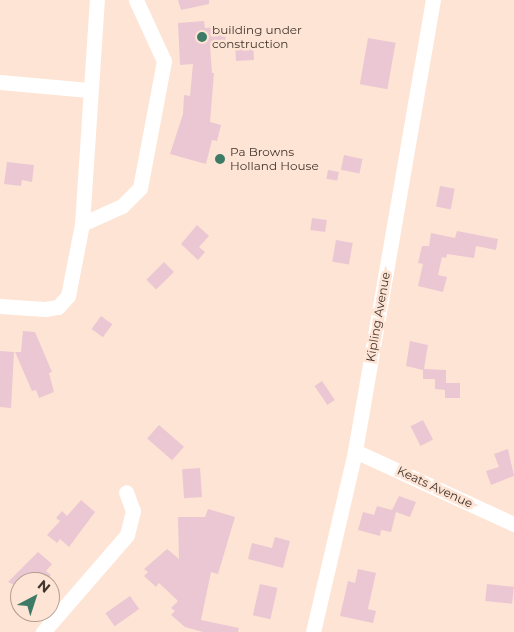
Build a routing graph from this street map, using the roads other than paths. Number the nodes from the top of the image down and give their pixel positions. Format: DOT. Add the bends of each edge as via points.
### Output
graph roads {
  1 [pos="97,0"];
  2 [pos="136,0"];
  3 [pos="433,0"];
  4 [pos="0,82"];
  5 [pos="89,90"];
  6 [pos="82,224"];
  7 [pos="0,306"];
  8 [pos="355,450"];
  9 [pos="126,492"];
  10 [pos="514,524"];
  11 [pos="43,632"];
  12 [pos="313,632"];
  1 -- 5 [label="street"];
  2 -- 6 [label="street" via="164,61 140,188 122,206"];
  3 -- 8 [label="street, Kipling Avenue"];
  4 -- 5 [label="street"];
  5 -- 6 [label="street"];
  6 -- 7 [label="street" via="68,296 58,307"];
  8 -- 10 [label="street, Keats Avenue"];
  8 -- 12 [label="street, Kipling Avenue"];
  9 -- 11 [label="street" via="133,511 127,535"];
}
